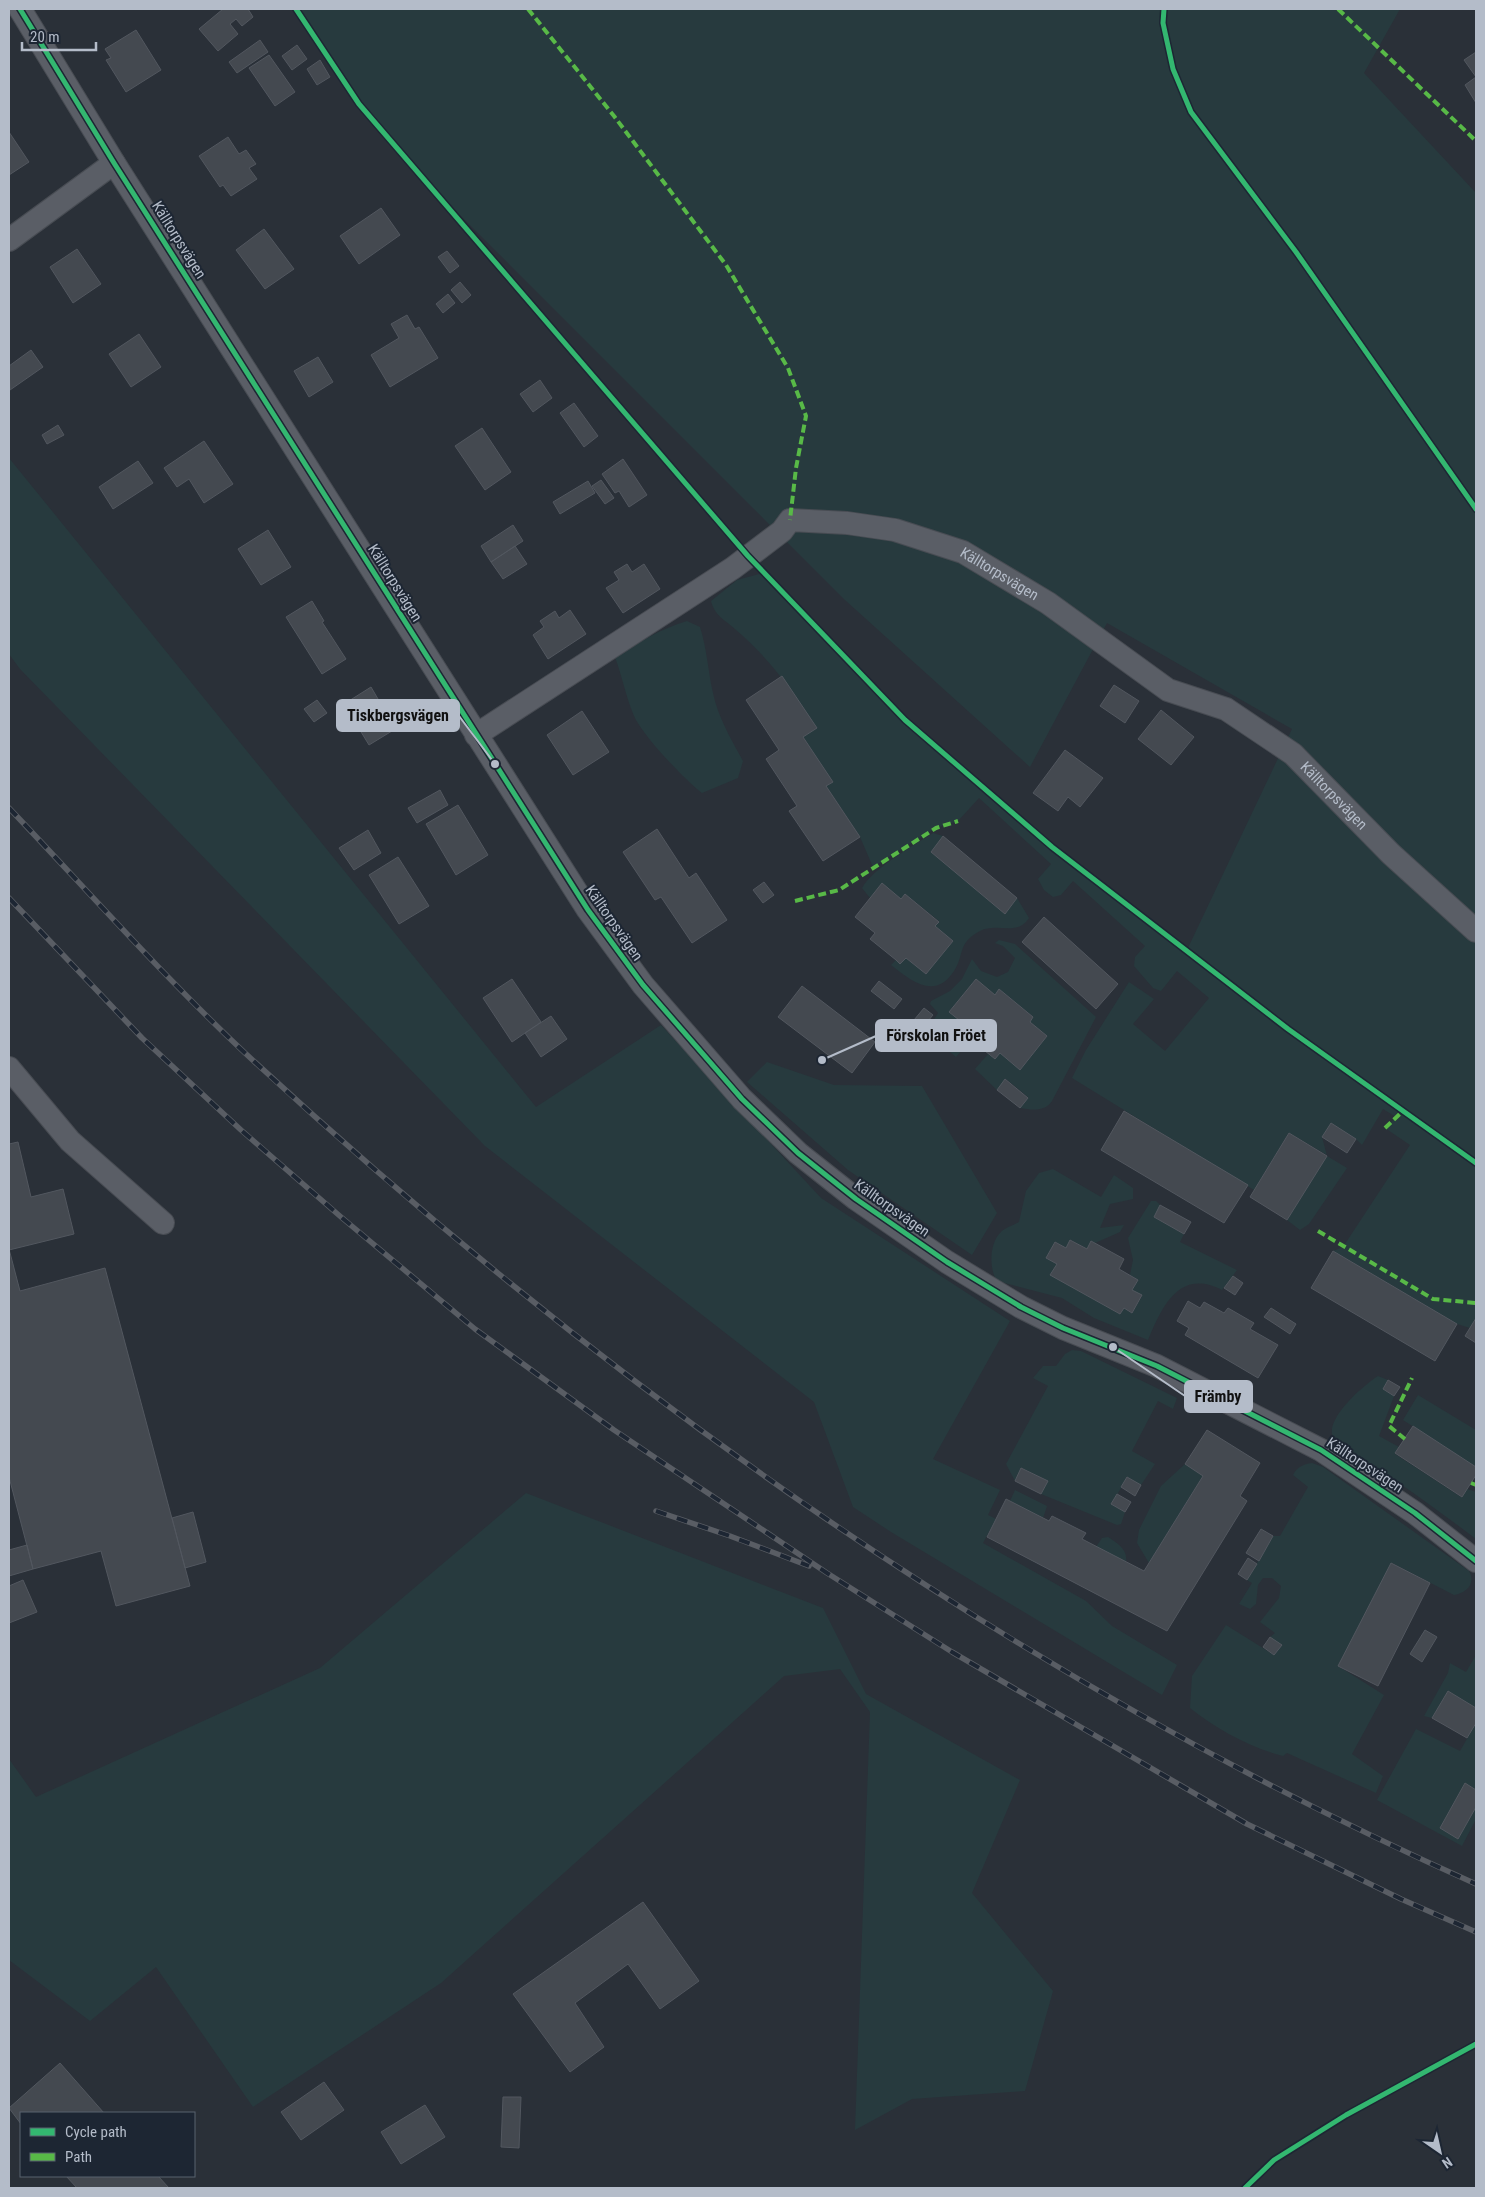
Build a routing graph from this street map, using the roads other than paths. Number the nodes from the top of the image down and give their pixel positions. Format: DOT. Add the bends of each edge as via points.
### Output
graph roads {
  1 [pos="20,9"];
  2 [pos="114,163"];
  3 [pos="9,240"];
  4 [pos="476,735"];
  5 [pos="1476,931"];
  6 [pos="9,1068"];
  7 [pos="163,1224"];
  8 [pos="1476,1561"];
  1 -- 2 [label="street, Källtorpsvägen"];
  2 -- 3 [label="street"];
  2 -- 4 [label="street, Källtorpsvägen"];
  4 -- 5 [label="street, Källtorpsvägen" via="733,568 782,531 790,520 895,530 963,552 1048,604 1168,690 1226,709 1293,754 1392,854"];
  4 -- 8 [label="street, Källtorpsvägen" via="588,910 643,985 742,1099 798,1153 856,1199 998,1294 1049,1322 1157,1366 1321,1450 1415,1513"];
  6 -- 7 [label="street" via="70,1141"];
}
